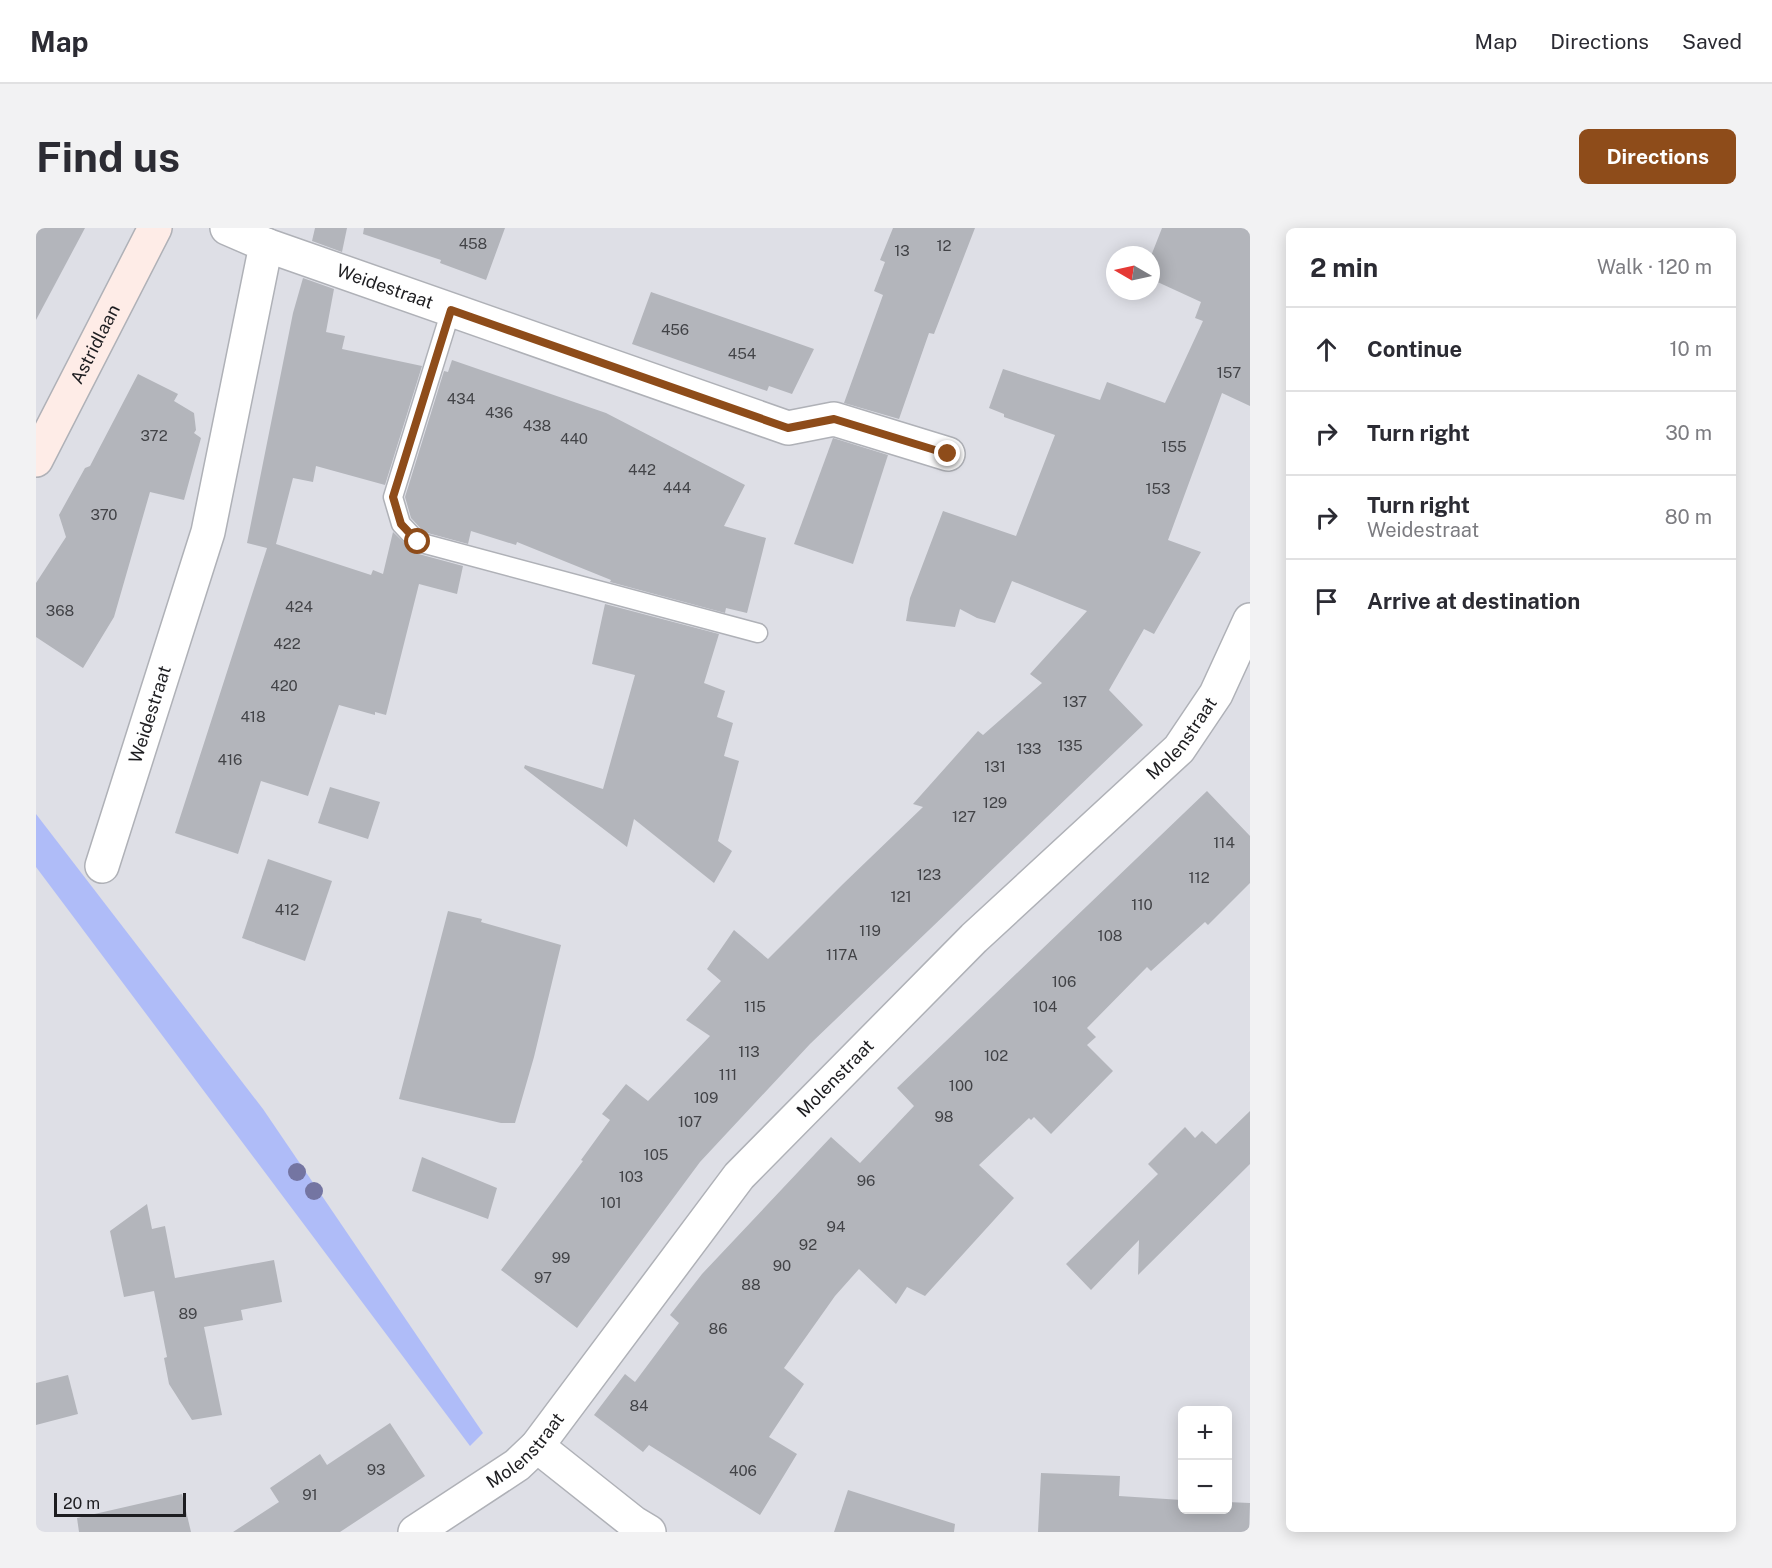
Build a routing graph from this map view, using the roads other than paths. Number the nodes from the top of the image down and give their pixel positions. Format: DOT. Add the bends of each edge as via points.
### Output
graph roads {
  1 [pos="155,228"];
  2 [pos="227,228"];
  3 [pos="266,245"];
  4 [pos="451,310"];
  5 [pos="948,454"];
  6 [pos="36,460"];
  7 [pos="1250,620"];
  8 [pos="758,633"];
  9 [pos="102,866"];
  10 [pos="537,1446"];
  11 [pos="415,1532"];
  12 [pos="649,1532"];
  1 -- 6 [label="main road, Astridlaan"];
  2 -- 3 [label="street, Weidestraat"];
  3 -- 4 [label="street, Weidestraat"];
  3 -- 9 [label="street, Weidestraat" via="208,532"];
  4 -- 5 [label="street, Weidestraat" via="788,428 834,419"];
  4 -- 8 [label="lane" via="393,497 401,524 418,542"];
  7 -- 10 [label="street, Molenstraat" via="1216,694 1179,749 974,938 739,1176"];
  10 -- 11 [label="street, Molenstraat" via="517,1465"];
  10 -- 12 [label="street"];
}
